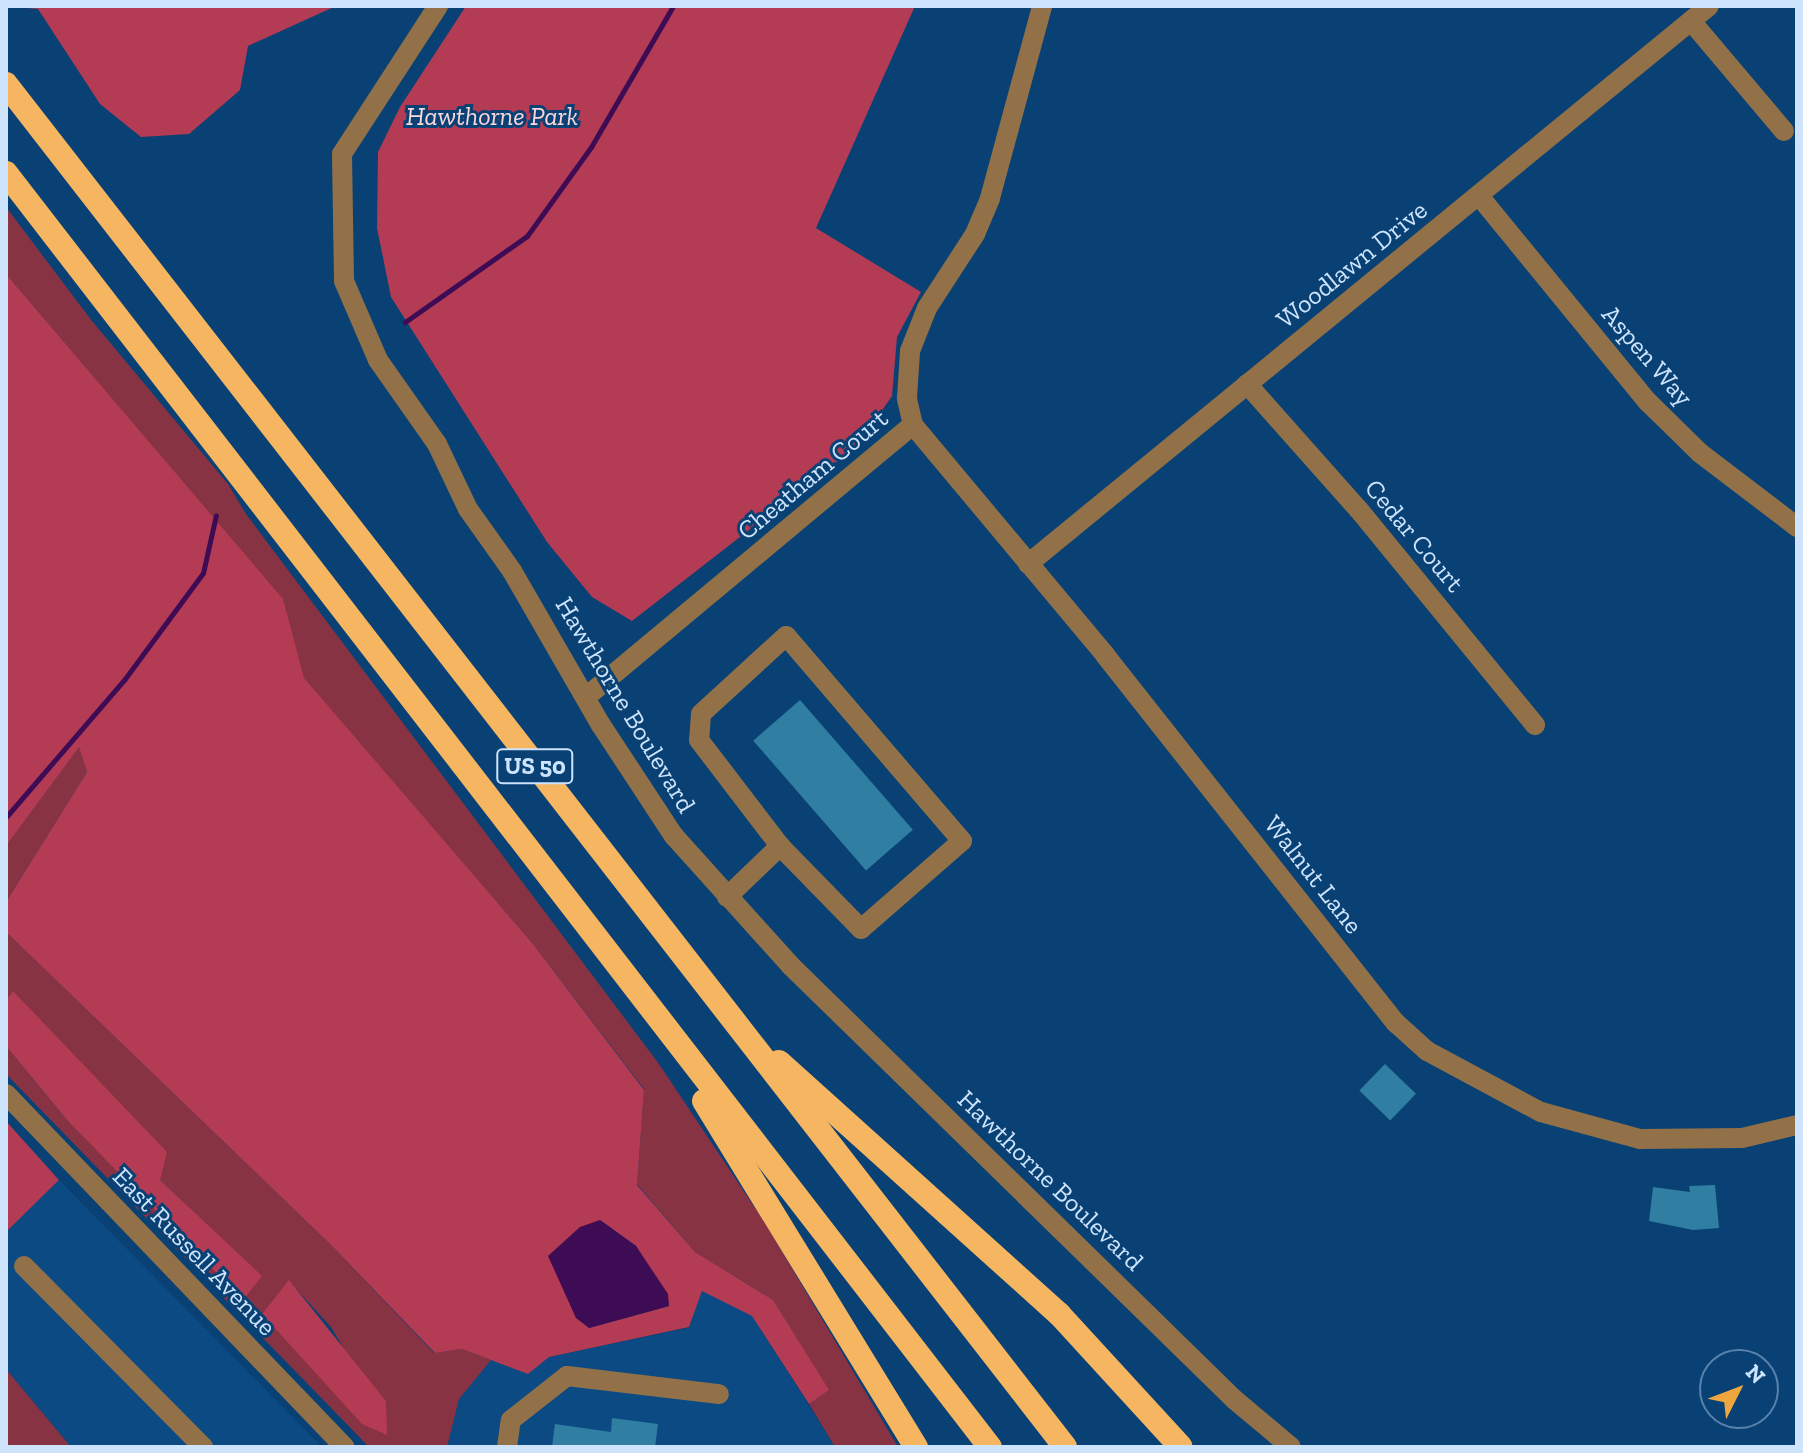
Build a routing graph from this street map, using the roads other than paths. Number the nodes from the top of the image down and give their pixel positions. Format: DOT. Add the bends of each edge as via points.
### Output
graph roads {
  1 [pos="438,6"];
  2 [pos="1042,6"];
  3 [pos="1709,6"];
  4 [pos="1691,21"];
  5 [pos="6,84"];
  6 [pos="1784,131"];
  7 [pos="6,173"];
  8 [pos="1480,197"];
  9 [pos="1247,384"];
  10 [pos="913,425"];
  11 [pos="1797,527"];
  12 [pos="1028,564"];
  13 [pos="586,697"];
  14 [pos="1535,725"];
  15 [pos="780,846"];
  16 [pos="727,897"];
  17 [pos="630,984"];
  18 [pos="738,1027"];
  19 [pos="6,1094"];
  20 [pos="1797,1125"];
  21 [pos="24,1266"];
  22 [pos="719,1394"];
  23 [pos="203,1447"];
  24 [pos="344,1447"];
  25 [pos="507,1447"];
  26 [pos="916,1447"];
  27 [pos="990,1447"];
  28 [pos="1065,1447"];
  29 [pos="1181,1447"];
  30 [pos="1291,1447"];
  1 -- 13 [label="street, Hawthorne Boulevard" via="342,154 344,281 378,360 437,444 468,509 520,584"];
  2 -- 10 [label="street, Cheatham Court" via="990,198 975,234 927,308 910,351 907,398"];
  3 -- 4 [label="street, Woodlawn Drive"];
  4 -- 6 [label="street"];
  4 -- 8 [label="street, Woodlawn Drive"];
  5 -- 18 [label="highway, US 50"];
  7 -- 17 [label="highway, US 50"];
  8 -- 9 [label="street, Woodlawn Drive"];
  8 -- 11 [label="street, Aspen Way" via="1648,402 1700,453"];
  9 -- 12 [label="street, Woodlawn Drive"];
  9 -- 14 [label="street, Cedar Court" via="1359,510"];
  10 -- 12 [label="street, Walnut Lane"];
  10 -- 13 [label="street, Cheatham Court"];
  12 -- 20 [label="street, Walnut Lane" via="1396,1023 1427,1051 1541,1112 1640,1139 1742,1138"];
  13 -- 16 [label="street, Hawthorne Boulevard" via="650,803"];
  15 -- 15 [label="street" via="861,929 962,841 786,636 701,714 699,740"];
  15 -- 16 [label="street"];
  16 -- 30 [label="street, Hawthorne Boulevard" via="1235,1400"];
  17 -- 26 [label="highway" via="824,1290"];
  17 -- 27 [label="highway, US 50"];
  18 -- 28 [label="highway, US 50"];
  18 -- 29 [label="highway" via="1059,1314"];
  19 -- 24 [label="street, East Russell Avenue"];
  21 -- 23 [label="street"];
  22 -- 25 [label="street" via="567,1376 511,1420"];
}
